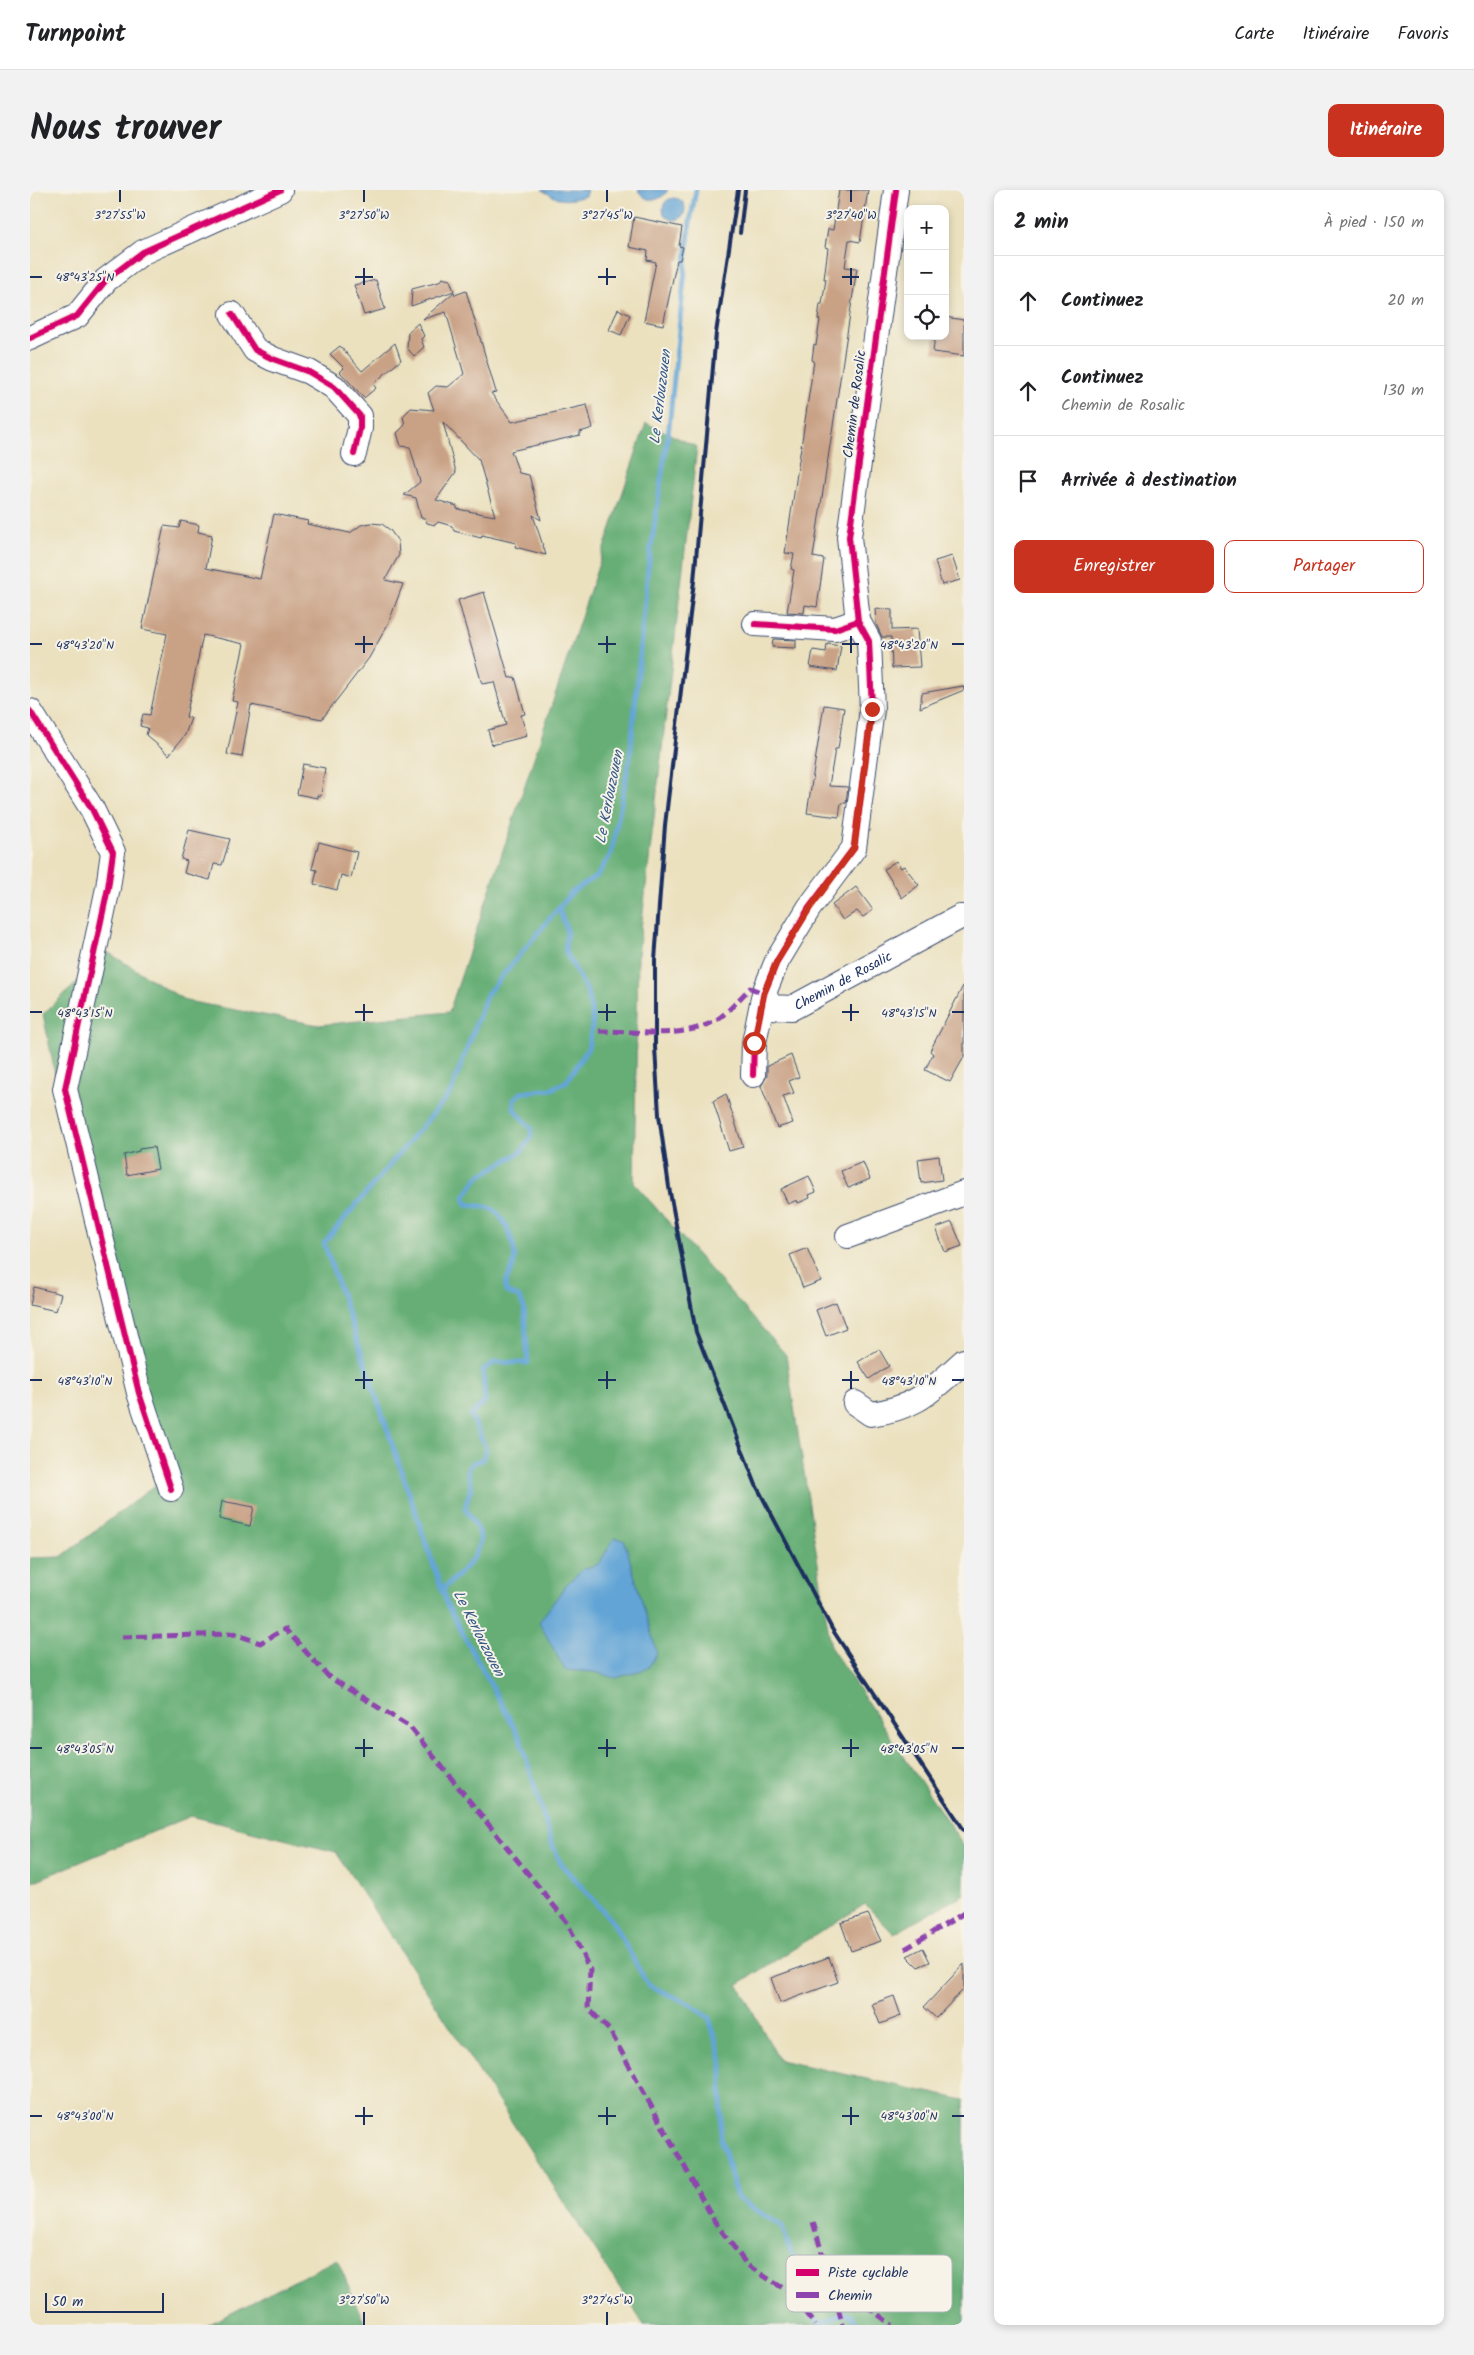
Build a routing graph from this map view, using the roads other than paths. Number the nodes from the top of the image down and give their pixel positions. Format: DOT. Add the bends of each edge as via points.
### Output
graph roads {
  1 [pos="280,190"];
  2 [pos="896,190"];
  3 [pos="232,314"];
  4 [pos="30,338"];
  5 [pos="354,454"];
  6 [pos="858,621"];
  7 [pos="756,624"];
  8 [pos="30,711"];
  9 [pos="964,917"];
  10 [pos="764,993"];
  11 [pos="753,1075"];
  12 [pos="964,1193"];
  13 [pos="848,1236"];
  14 [pos="964,1361"];
  15 [pos="854,1403"];
  16 [pos="172,1489"];
  1 -- 4 [label="street" via="143,252 106,280 77,316"];
  2 -- 6 [label="street, Chemin de Rosalic" via="849,537"];
  3 -- 5 [label="street" via="255,350 308,372 334,387 360,416"];
  6 -- 7 [label="street" via="835,629"];
  6 -- 10 [label="street, Chemin de Rosalic" via="869,641 872,709 854,848 810,908 777,961"];
  8 -- 16 [label="street" via="92,809 113,852 65,1090 139,1393"];
  9 -- 10 [label="street, Chemin de Rosalic" via="792,1008 770,1007"];
  10 -- 11 [label="street" via="754,1043"];
  12 -- 13 [label="street"];
  14 -- 15 [label="street" via="919,1400 895,1410 871,1414"];
}
